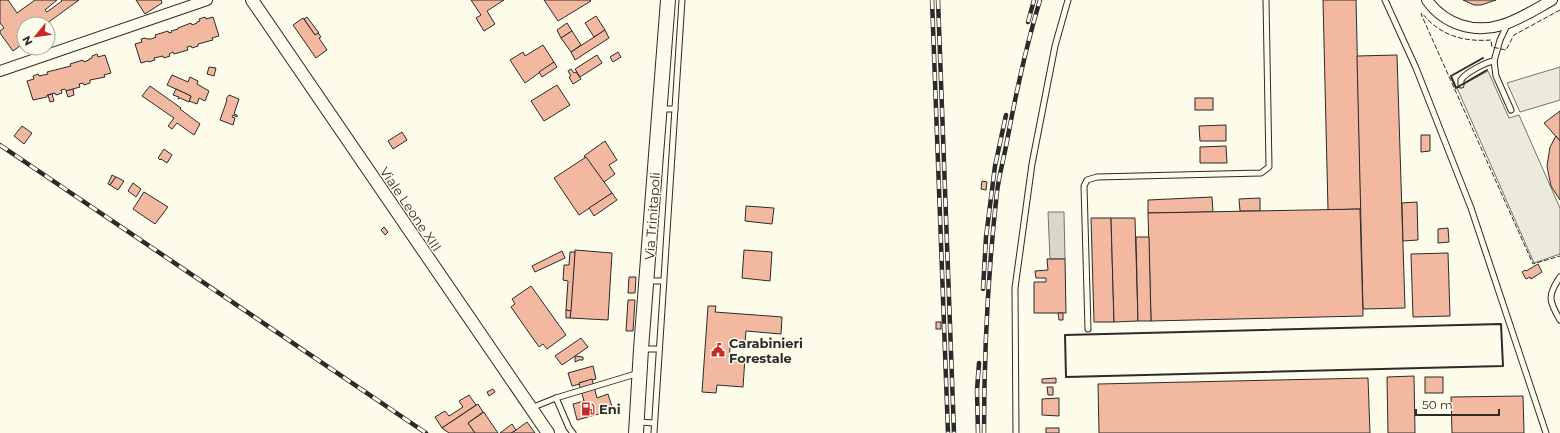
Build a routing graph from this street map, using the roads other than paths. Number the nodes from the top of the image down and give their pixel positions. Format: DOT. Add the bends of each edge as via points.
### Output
graph roads {
  1 [pos="206,0"];
  2 [pos="252,0"];
  3 [pos="668,0"];
  4 [pos="682,0"];
  5 [pos="1068,0"];
  6 [pos="1266,0"];
  7 [pos="1386,0"];
  8 [pos="1427,0"];
  9 [pos="1552,0"];
  10 [pos="1513,21"];
  11 [pos="1494,61"];
  12 [pos="0,71"];
  13 [pos="1461,85"];
  14 [pos="660,109"];
  15 [pos="675,110"];
  16 [pos="1511,110"];
  17 [pos="1560,278"];
  18 [pos="647,281"];
  19 [pos="663,281"];
  20 [pos="1560,320"];
  21 [pos="1088,329"];
  22 [pos="659,348"];
  23 [pos="641,349"];
  24 [pos="640,373"];
  25 [pos="556,398"];
  26 [pos="531,408"];
  27 [pos="654,423"];
  28 [pos="637,427"];
  29 [pos="548,433"];
  30 [pos="573,433"];
  31 [pos="654,433"];
  32 [pos="1016,433"];
  33 [pos="1546,433"];
  1 -- 12 [label="street"];
  2 -- 26 [label="street, Viale Leone XIII"];
  3 -- 14 [label="main road, Via Trinitapoli"];
  4 -- 15 [label="lane"];
  5 -- 32 [label="lane" via="1055,46 1032,164 1015,288"];
  6 -- 21 [label="lane" via="1269,167 1261,173 1087,180 1084,186"];
  7 -- 33 [label="lane" via="1416,68 1471,208"];
  8 -- 10 [label="street" via="1442,16 1463,26 1491,28"];
  9 -- 10 [label="street"];
  10 -- 11 [label="lane" via="1506,26"];
  11 -- 13 [label="lane" via="1487,62 1464,76 1460,80"];
  11 -- 16 [label="lane" via="1496,76"];
  14 -- 15 [label="lane"];
  14 -- 18 [label="main road, Via Trinitapoli"];
  15 -- 19 [label="lane"];
  17 -- 20 [label="lane" via="1551,290 1552,305"];
  18 -- 19 [label="lane"];
  18 -- 23 [label="main road, Via Trinitapoli"];
  19 -- 22 [label="lane"];
  22 -- 23 [label="lane"];
  22 -- 27 [label="lane"];
  23 -- 24 [label="main road, Via Trinitapoli"];
  24 -- 25 [label="lane"];
  24 -- 28 [label="main road, Via Trinitapoli"];
  25 -- 26 [label="lane"];
  25 -- 30 [label="lane"];
  26 -- 29 [label="street, Viale Leone XIII"];
  27 -- 28 [label="lane"];
  27 -- 31 [label="lane"];
}
